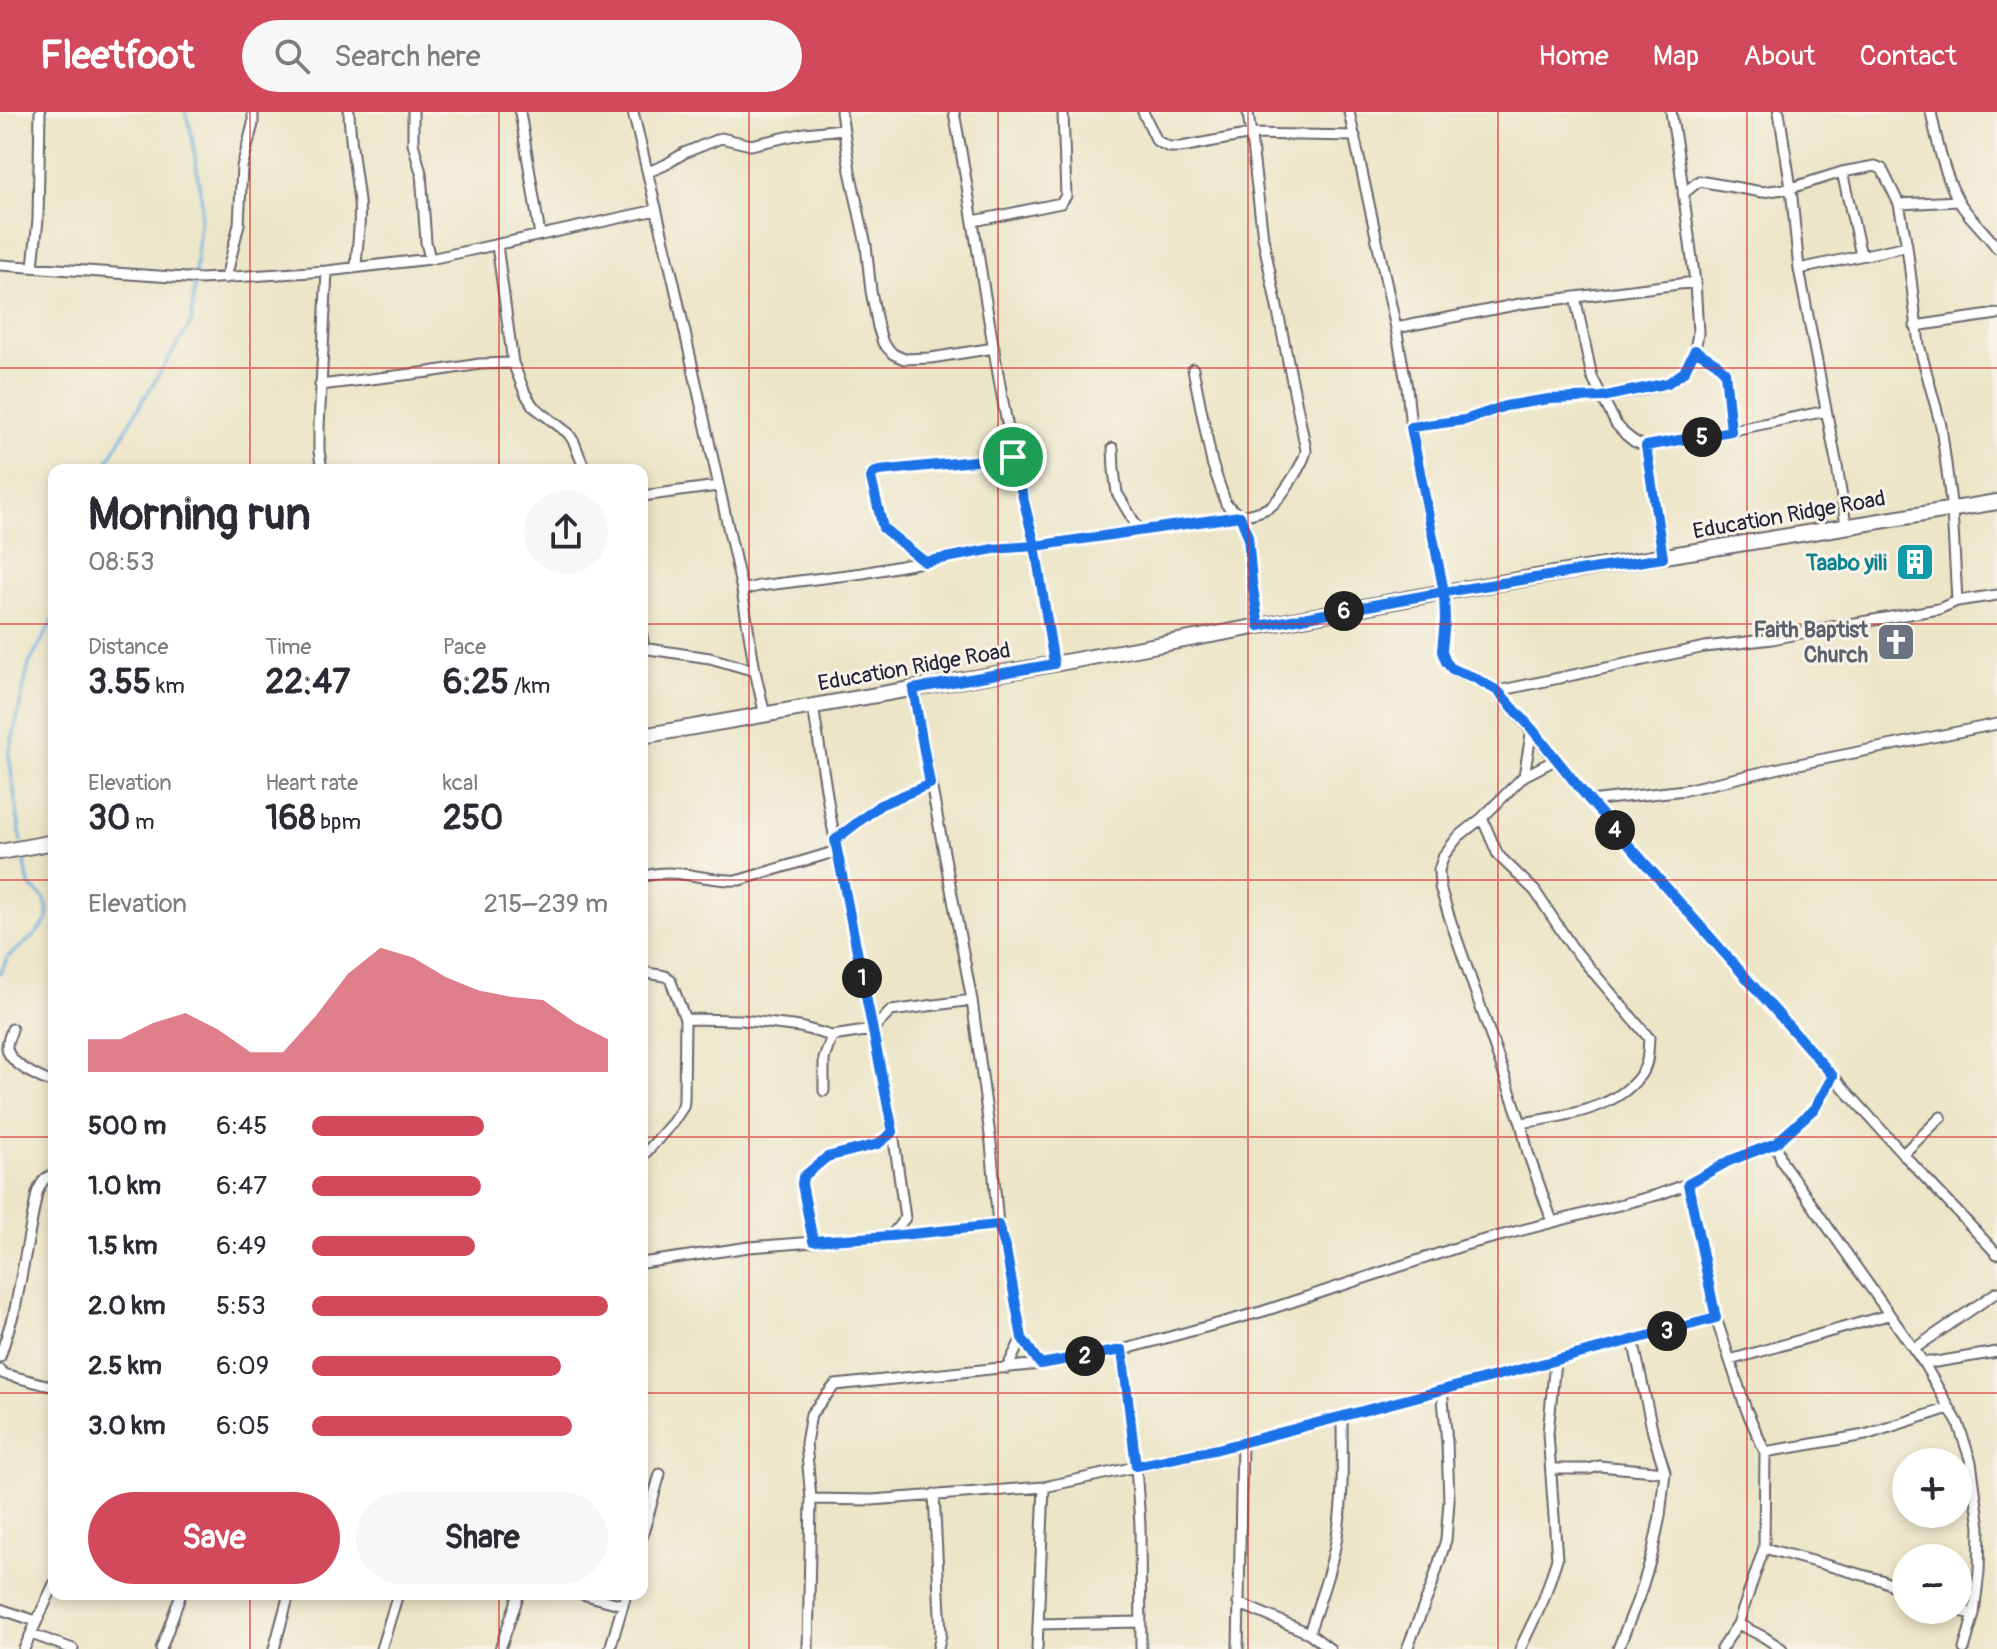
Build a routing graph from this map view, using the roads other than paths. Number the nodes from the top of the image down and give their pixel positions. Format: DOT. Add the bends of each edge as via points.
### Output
graph roads {
  1 [pos="40,112"];
  2 [pos="253,112"];
  3 [pos="349,112"];
  4 [pos="413,112"];
  5 [pos="520,112"];
  6 [pos="633,112"];
  7 [pos="841,112"];
  8 [pos="954,112"];
  9 [pos="1063,112"];
  10 [pos="1143,112"];
  11 [pos="1248,112"];
  12 [pos="1349,112"];
  13 [pos="1671,112"];
  14 [pos="1779,112"];
  15 [pos="1931,112"];
  16 [pos="843,129"];
  17 [pos="1252,134"];
  18 [pos="1355,136"];
  19 [pos="1680,167"];
  20 [pos="648,172"];
  21 [pos="1842,172"];
  22 [pos="1699,181"];
  23 [pos="1791,188"];
  24 [pos="1683,194"];
  25 [pos="1958,201"];
  26 [pos="1899,204"];
  27 [pos="656,210"];
  28 [pos="974,221"];
  29 [pos="540,235"];
  30 [pos="497,245"];
  31 [pos="1907,246"];
  32 [pos="1997,248"];
  33 [pos="1861,255"];
  34 [pos="430,259"];
  35 [pos="0,265"];
  36 [pos="33,266"];
  37 [pos="356,267"];
  38 [pos="1799,269"];
  39 [pos="327,271"];
  40 [pos="226,278"];
  41 [pos="1695,282"];
  42 [pos="1575,297"];
  43 [pos="1997,314"];
  44 [pos="1915,326"];
  45 [pos="1396,328"];
  46 [pos="994,348"];
  47 [pos="1695,350"];
  48 [pos="513,363"];
  49 [pos="1193,369"];
  50 [pos="320,385"];
  51 [pos="1602,397"];
  52 [pos="1826,411"];
  53 [pos="1411,427"];
  54 [pos="1731,431"];
  55 [pos="1646,446"];
  56 [pos="1113,448"];
  57 [pos="1013,457"];
  58 [pos="321,464"];
  59 [pos="581,464"];
  60 [pos="718,486"];
  61 [pos="648,495"];
  62 [pos="1997,502"];
  63 [pos="1952,510"];
  64 [pos="1240,516"];
  65 [pos="1846,525"];
  66 [pos="1139,530"];
  67 [pos="1035,546"];
  68 [pos="1663,558"];
  69 [pos="925,562"];
  70 [pos="742,590"];
  71 [pos="1444,592"];
  72 [pos="1997,595"];
  73 [pos="1957,601"];
  74 [pos="1259,626"];
  75 [pos="648,649"];
  76 [pos="1054,664"];
  77 [pos="755,671"];
  78 [pos="913,689"];
  79 [pos="1498,691"];
  80 [pos="813,706"];
  81 [pos="765,715"];
  82 [pos="1997,724"];
  83 [pos="1532,729"];
  84 [pos="648,735"];
  85 [pos="1555,760"];
  86 [pos="1524,776"];
  87 [pos="930,784"];
  88 [pos="1590,801"];
  89 [pos="1482,818"];
  90 [pos="835,840"];
  91 [pos="48,843"];
  92 [pos="837,851"];
  93 [pos="2,852"];
  94 [pos="648,875"];
  95 [pos="648,973"];
  96 [pos="972,1000"];
  97 [pos="685,1019"];
  98 [pos="12,1029"];
  99 [pos="872,1030"];
  100 [pos="832,1036"];
  101 [pos="1833,1076"];
  102 [pos="48,1081"];
  103 [pos="824,1091"];
  104 [pos="1941,1117"];
  105 [pos="1521,1123"];
  106 [pos="893,1132"];
  107 [pos="1776,1143"];
  108 [pos="648,1150"];
  109 [pos="1903,1154"];
  110 [pos="48,1178"];
  111 [pos="1688,1184"];
  112 [pos="1552,1221"];
  113 [pos="998,1225"];
  114 [pos="891,1236"];
  115 [pos="813,1241"];
  116 [pos="1997,1254"];
  117 [pos="648,1262"];
  118 [pos="1997,1292"];
  119 [pos="1888,1315"];
  120 [pos="1716,1318"];
  121 [pos="1022,1338"];
  122 [pos="1633,1340"];
  123 [pos="1914,1349"];
  124 [pos="1122,1350"];
  125 [pos="1997,1352"];
  126 [pos="0,1357"];
  127 [pos="1730,1360"];
  128 [pos="1555,1361"];
  129 [pos="1923,1362"];
  130 [pos="1040,1364"];
  131 [pos="1007,1368"];
  132 [pos="0,1370"];
  133 [pos="48,1385"];
  134 [pos="1442,1389"];
  135 [pos="1949,1408"];
  136 [pos="1342,1416"];
  137 [pos="1242,1442"];
  138 [pos="1765,1452"];
  139 [pos="1136,1466"];
  140 [pos="1551,1469"];
  141 [pos="1665,1472"];
  142 [pos="660,1474"];
  143 [pos="1044,1487"];
  144 [pos="934,1494"];
  145 [pos="811,1499"];
  146 [pos="648,1516"];
  147 [pos="1764,1548"];
  148 [pos="1892,1585"];
  149 [pos="48,1596"];
  150 [pos="179,1600"];
  151 [pos="287,1600"];
  152 [pos="396,1600"];
  153 [pos="517,1600"];
  154 [pos="604,1600"];
  155 [pos="624,1600"];
  156 [pos="1238,1603"];
  157 [pos="623,1605"];
  158 [pos="0,1609"];
  159 [pos="1974,1614"];
  160 [pos="36,1621"];
  161 [pos="1141,1622"];
  162 [pos="1038,1624"];
  163 [pos="1738,1624"];
  164 [pos="1309,1633"];
  165 [pos="31,1634"];
  166 [pos="1521,1646"];
  167 [pos="24,1649"];
  168 [pos="73,1649"];
  169 [pos="161,1649"];
  170 [pos="274,1649"];
  171 [pos="381,1649"];
  172 [pos="500,1649"];
  173 [pos="610,1649"];
  174 [pos="808,1649"];
  175 [pos="938,1649"];
  176 [pos="1037,1649"];
  177 [pos="1141,1649"];
  178 [pos="1238,1649"];
  179 [pos="1330,1649"];
  180 [pos="1407,1649"];
  181 [pos="1532,1649"];
  182 [pos="1618,1649"];
  183 [pos="1721,1649"];
  184 [pos="1782,1649"];
  185 [pos="1964,1649"];
  1 -- 36 [label="street"];
  2 -- 40 [label="street" via="242,167 239,224"];
  3 -- 37 [label="street" via="359,202"];
  4 -- 34 [label="street"];
  5 -- 29 [label="street"];
  6 -- 20 [label="street"];
  7 -- 16 [label="street"];
  8 -- 28 [label="street"];
  9 -- 28 [label="street" via="1065,201"];
  10 -- 17 [label="street" via="1157,141 1169,147"];
  11 -- 17 [label="street"];
  12 -- 18 [label="street"];
  13 -- 19 [label="street"];
  14 -- 23 [label="street"];
  15 -- 25 [label="street"];
  16 -- 20 [label="street" via="751,145 721,138"];
  16 -- 46 [label="street" via="883,343 904,359"];
  17 -- 18 [label="street"];
  17 -- 64 [label="street" via="1263,238 1306,450 1304,461 1273,504"];
  18 -- 45 [label="street"];
  19 -- 22 [label="street"];
  19 -- 24 [label="street"];
  20 -- 27 [label="street"];
  21 -- 23 [label="street"];
  21 -- 26 [label="street" via="1882,169"];
  21 -- 33 [label="street"];
  22 -- 23 [label="street" via="1762,192"];
  22 -- 24 [label="street"];
  23 -- 38 [label="street"];
  24 -- 41 [label="street"];
  25 -- 26 [label="street"];
  25 -- 32 [label="street"];
  26 -- 31 [label="street"];
  27 -- 29 [label="street"];
  27 -- 60 [label="street"];
  28 -- 46 [label="street"];
  29 -- 30 [label="street"];
  30 -- 34 [label="street"];
  30 -- 48 [label="street"];
  31 -- 33 [label="street"];
  31 -- 44 [label="street"];
  33 -- 38 [label="street"];
  34 -- 37 [label="street"];
  35 -- 36 [label="street"];
  36 -- 40 [label="street"];
  37 -- 39 [label="street"];
  38 -- 52 [label="street"];
  39 -- 40 [label="street"];
  39 -- 50 [label="street"];
  41 -- 42 [label="street"];
  41 -- 47 [label="street"];
  42 -- 45 [label="street"];
  42 -- 51 [label="street" via="1592,377"];
  43 -- 44 [label="street"];
  44 -- 63 [label="street" via="1941,426"];
  45 -- 53 [label="street"];
  46 -- 57 [label="street"];
  47 -- 51 [label="street" via="1684,372 1668,383"];
  47 -- 54 [label="street" via="1725,372"];
  48 -- 50 [label="street"];
  48 -- 59 [label="street" via="533,406 568,433"];
  49 -- 64 [label="street" via="1212,463 1226,504"];
  50 -- 58 [label="street"];
  51 -- 53 [label="street" via="1549,399"];
  51 -- 55 [label="street" via="1616,424"];
  52 -- 54 [label="street"];
  52 -- 65 [label="street"];
  53 -- 71 [label="street"];
  54 -- 55 [label="street"];
  55 -- 68 [label="street"];
  56 -- 66 [label="street" via="1117,493"];
  57 -- 67 [label="street"];
  57 -- 69 [label="street" via="873,473 883,528"];
  60 -- 61 [label="street"];
  60 -- 70 [label="street"];
  62 -- 63 [label="main road, Education Ridge Road"];
  63 -- 65 [label="main road, Education Ridge Road"];
  63 -- 73 [label="street"];
  64 -- 66 [label="street"];
  64 -- 74 [label="street" via="1248,536"];
  65 -- 68 [label="main road, Education Ridge Road"];
  66 -- 67 [label="street"];
  67 -- 69 [label="street"];
  67 -- 76 [label="street"];
  68 -- 71 [label="main road, Education Ridge Road"];
  69 -- 70 [label="street"];
  70 -- 77 [label="street"];
  71 -- 74 [label="main road, Education Ridge Road"];
  71 -- 79 [label="street" via="1446,662"];
  72 -- 73 [label="street"];
  73 -- 79 [label="street" via="1939,609 1705,647"];
  74 -- 76 [label="main road, Education Ridge Road"];
  75 -- 77 [label="street"];
  76 -- 78 [label="main road, Education Ridge Road"];
  77 -- 81 [label="street"];
  78 -- 80 [label="main road, Education Ridge Road"];
  78 -- 87 [label="street"];
  79 -- 83 [label="street"];
  80 -- 81 [label="main road, Education Ridge Road"];
  80 -- 90 [label="street"];
  81 -- 84 [label="main road, Education Ridge Road"];
  82 -- 88 [label="street" via="1685,790"];
  83 -- 85 [label="street"];
  83 -- 86 [label="street"];
  85 -- 86 [label="street"];
  85 -- 88 [label="street"];
  86 -- 89 [label="street"];
  87 -- 90 [label="street" via="880,805"];
  87 -- 96 [label="street"];
  88 -- 101 [label="street"];
  89 -- 105 [label="street" via="1444,855 1440,887"];
  89 -- 105 [label="street" via="1498,855 1535,891 1572,947 1649,1038 1646,1067 1615,1099 1574,1114"];
  90 -- 92 [label="street"];
  91 -- 93 [label="main road"];
  92 -- 94 [label="street" via="740,880 687,873"];
  92 -- 99 [label="street"];
  95 -- 97 [label="street" via="670,979"];
  96 -- 99 [label="street" via="891,1011"];
  96 -- 113 [label="street"];
  97 -- 100 [label="street" via="800,1027"];
  97 -- 108 [label="street" via="683,1107"];
  98 -- 102 [label="street" via="7,1047 11,1058"];
  99 -- 100 [label="street"];
  99 -- 106 [label="street"];
  100 -- 103 [label="street" via="824,1059"];
  101 -- 107 [label="street" via="1815,1108"];
  101 -- 109 [label="street"];
  104 -- 109 [label="street"];
  105 -- 112 [label="street"];
  106 -- 114 [label="street" via="905,1218"];
  106 -- 115 [label="street" via="878,1144 827,1157 803,1177"];
  107 -- 111 [label="street"];
  107 -- 119 [label="street" via="1782,1162"];
  109 -- 116 [label="street"];
  110 -- 126 [label="street" via="37,1193 15,1309"];
  111 -- 112 [label="street"];
  111 -- 120 [label="street"];
  112 -- 124 [label="street"];
  113 -- 114 [label="street"];
  113 -- 121 [label="street"];
  114 -- 115 [label="street"];
  115 -- 117 [label="street"];
  118 -- 123 [label="street"];
  119 -- 123 [label="street"];
  119 -- 127 [label="street"];
  120 -- 122 [label="street"];
  120 -- 127 [label="street"];
  121 -- 130 [label="street"];
  121 -- 131 [label="street"];
  122 -- 128 [label="street"];
  122 -- 141 [label="street"];
  123 -- 129 [label="street"];
  124 -- 130 [label="street"];
  124 -- 139 [label="street"];
  125 -- 129 [label="street"];
  127 -- 138 [label="street"];
  128 -- 134 [label="street"];
  128 -- 140 [label="street" via="1548,1433"];
  129 -- 135 [label="street"];
  130 -- 131 [label="street"];
  131 -- 145 [label="street" via="835,1385 811,1414 806,1443"];
  132 -- 133 [label="street"];
  134 -- 136 [label="street"];
  134 -- 180 [label="street" via="1449,1501 1446,1540"];
  135 -- 138 [label="street" via="1865,1435"];
  135 -- 159 [label="street" via="1971,1462 1980,1527"];
  136 -- 137 [label="street"];
  136 -- 164 [label="street" via="1338,1532"];
  137 -- 139 [label="street"];
  137 -- 156 [label="street"];
  138 -- 147 [label="street"];
  139 -- 143 [label="street"];
  139 -- 161 [label="street"];
  140 -- 141 [label="street" via="1599,1466"];
  140 -- 166 [label="street" via="1557,1559"];
  141 -- 182 [label="street" via="1652,1555"];
  142 -- 146 [label="street"];
  143 -- 144 [label="street"];
  143 -- 162 [label="street"];
  144 -- 145 [label="street"];
  144 -- 175 [label="street"];
  145 -- 174 [label="street"];
  147 -- 148 [label="street"];
  147 -- 163 [label="street"];
  149 -- 160 [label="street"];
  150 -- 169 [label="street"];
  151 -- 170 [label="street"];
  152 -- 171 [label="street"];
  153 -- 172 [label="street"];
  154 -- 157 [label="street"];
  155 -- 157 [label="street"];
  156 -- 164 [label="street"];
  156 -- 178 [label="street"];
  157 -- 173 [label="street"];
  158 -- 160 [label="street"];
  159 -- 185 [label="street"];
  160 -- 165 [label="street"];
  161 -- 162 [label="street"];
  161 -- 177 [label="street"];
  162 -- 176 [label="street"];
  163 -- 183 [label="street"];
  163 -- 184 [label="street"];
  164 -- 179 [label="street"];
  165 -- 167 [label="street"];
  165 -- 168 [label="street"];
  166 -- 181 [label="street"];
}
